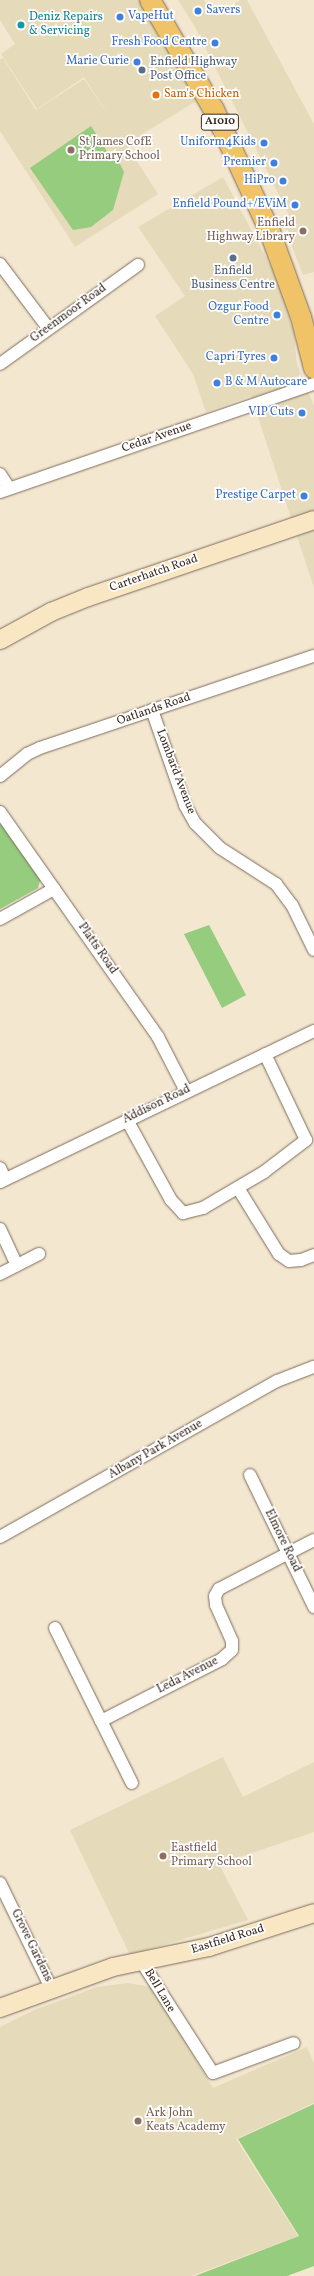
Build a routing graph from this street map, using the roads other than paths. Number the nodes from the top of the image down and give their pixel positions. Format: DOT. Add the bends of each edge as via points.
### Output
graph roads {
  1 [pos="150,0"];
  2 [pos="0,264"];
  3 [pos="138,265"];
  4 [pos="48,328"];
  5 [pos="0,364"];
  6 [pos="314,368"];
  7 [pos="314,384"];
  8 [pos="0,474"];
  9 [pos="4,490"];
  10 [pos="314,520"];
  11 [pos="0,640"];
  12 [pos="314,656"];
  13 [pos="152,710"];
  14 [pos="0,776"];
  15 [pos="0,812"];
  16 [pos="54,889"];
  17 [pos="0,919"];
  18 [pos="314,950"];
  19 [pos="314,1031"];
  20 [pos="266,1054"];
  21 [pos="186,1091"];
  22 [pos="127,1120"];
  23 [pos="0,1168"];
  24 [pos="3,1180"];
  25 [pos="238,1188"];
  26 [pos="0,1229"];
  27 [pos="39,1254"];
  28 [pos="314,1255"];
  29 [pos="17,1265"];
  30 [pos="0,1274"];
  31 [pos="314,1367"];
  32 [pos="250,1475"];
  33 [pos="0,1537"];
  34 [pos="314,1540"];
  35 [pos="288,1554"];
  36 [pos="314,1607"];
  37 [pos="55,1628"];
  38 [pos="101,1721"];
  39 [pos="132,1783"];
  40 [pos="0,1883"];
  41 [pos="314,1913"];
  42 [pos="141,1961"];
  43 [pos="51,1988"];
  44 [pos="0,2008"];
  45 [pos="294,2043"];
  1 -- 6 [label="main road, A1010" via="214,110 270,232 301,317"];
  2 -- 4 [label="street"];
  3 -- 4 [label="street, Greenmoor Road"];
  4 -- 5 [label="street, Greenmoor Road"];
  7 -- 9 [label="street, Cedar Avenue"];
  8 -- 9 [label="street"];
  10 -- 11 [label="street, Carterhatch Road" via="88,597 51,612"];
  12 -- 13 [label="street, Oatlands Road"];
  13 -- 14 [label="street, Oatlands Road" via="40,748 27,754"];
  13 -- 18 [label="street, Lombard Avenue" via="185,805 195,823 220,848 276,884 292,905"];
  15 -- 16 [label="street, Platts Road"];
  16 -- 17 [label="street"];
  16 -- 21 [label="street, Platts Road" via="158,1037"];
  19 -- 20 [label="street, Addison Road"];
  20 -- 21 [label="street, Addison Road"];
  20 -- 25 [label="street" via="306,1140"];
  21 -- 22 [label="street, Addison Road"];
  22 -- 24 [label="street, Addison Road"];
  22 -- 25 [label="street" via="171,1200 183,1212 203,1208"];
  23 -- 24 [label="street"];
  25 -- 28 [label="street" via="279,1254 289,1261"];
  26 -- 29 [label="street"];
  27 -- 29 [label="street"];
  29 -- 30 [label="street"];
  31 -- 33 [label="street, Albany Park Avenue" via="277,1381"];
  32 -- 35 [label="street, Elmore Road"];
  34 -- 35 [label="street"];
  35 -- 36 [label="street, Elmore Road"];
  35 -- 38 [label="street, Leda Avenue" via="219,1589 215,1596 216,1605 232,1641 232,1650 222,1659"];
  37 -- 38 [label="street"];
  38 -- 39 [label="street"];
  40 -- 43 [label="street, Grove Gardens"];
  41 -- 42 [label="street, Eastfield Road" via="209,1947"];
  42 -- 43 [label="street, Bell Lane" via="114,1967"];
  42 -- 45 [label="street, Bell Lane" via="213,2073"];
  43 -- 44 [label="street, Bell Lane"];
}
